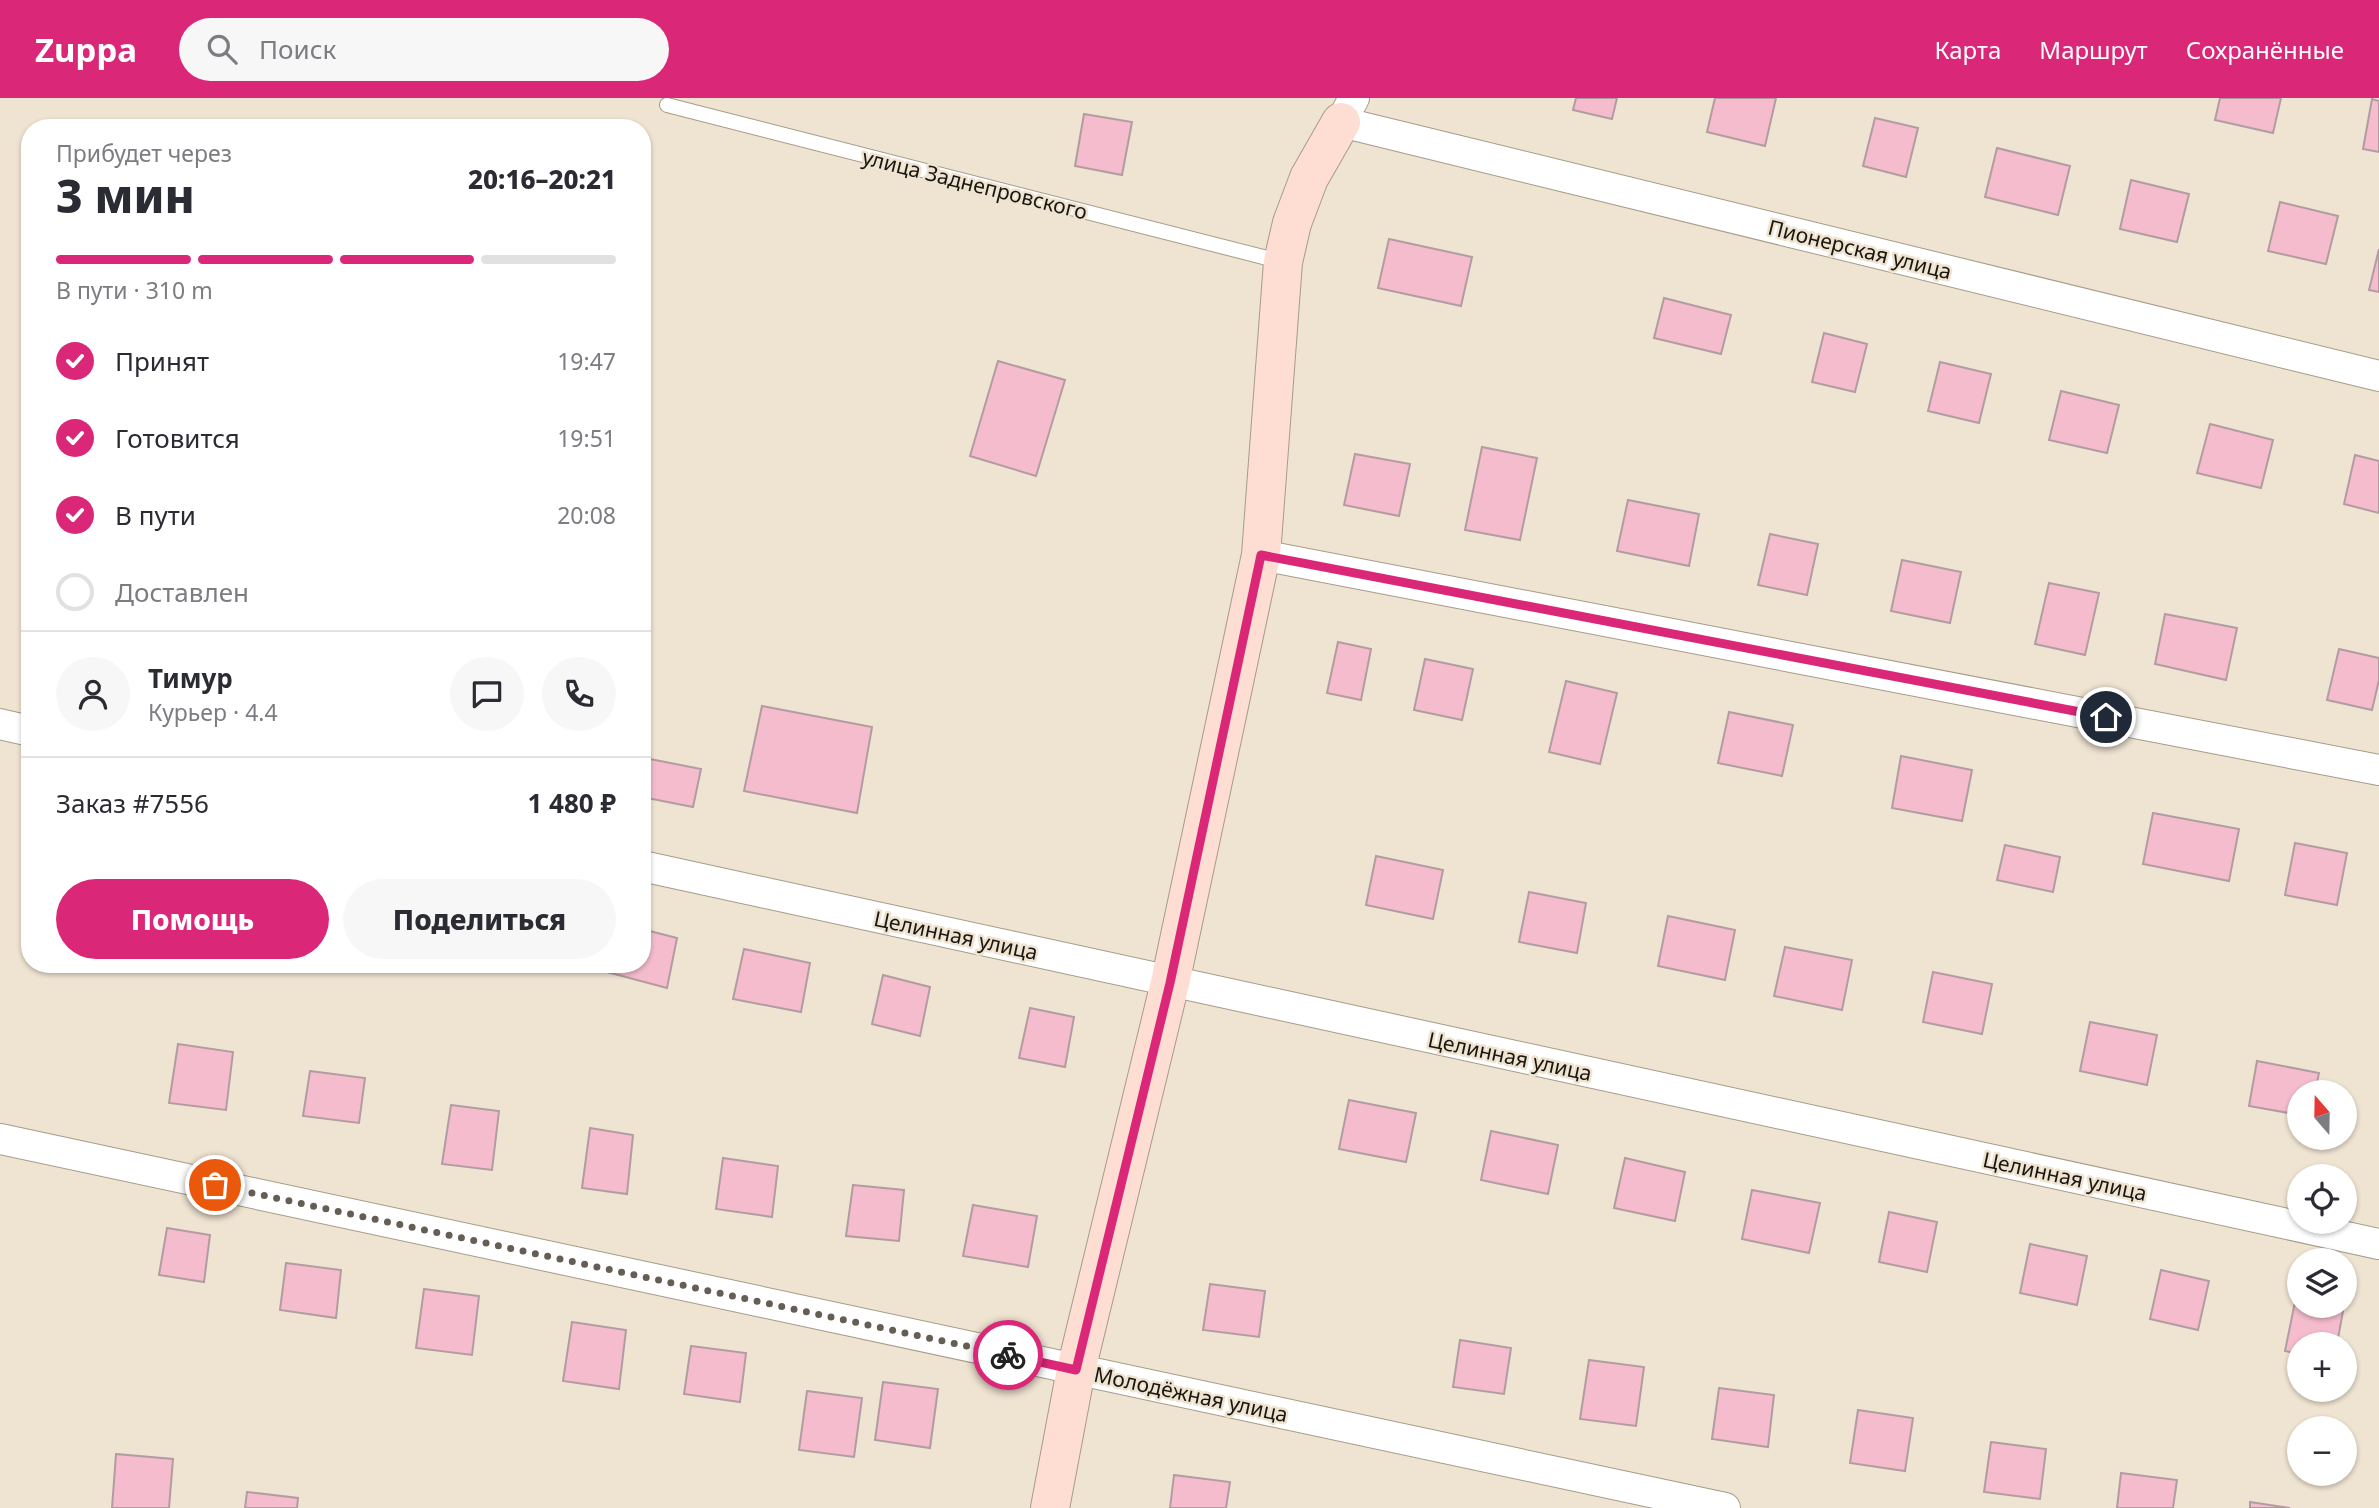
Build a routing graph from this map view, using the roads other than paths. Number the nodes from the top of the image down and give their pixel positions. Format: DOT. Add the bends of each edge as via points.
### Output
graph roads {
  1 [pos="667,105"];
  2 [pos="1347,110"];
  3 [pos="1283,262"];
  4 [pos="2379,376"];
  5 [pos="1261,555"];
  6 [pos="0,724"];
  7 [pos="21,729"];
  8 [pos="2379,770"];
  9 [pos="651,868"];
  10 [pos="1170,983"];
  11 [pos="0,1139"];
  12 [pos="2379,1244"];
  13 [pos="1076,1370"];
  14 [pos="1050,1508"];
  15 [pos="1724,1508"];
  1 -- 3 [label="lane, улица Заднепровского"];
  2 -- 3 [label="street" via="1308,178"];
  2 -- 4 [label="street, Пионерская улица"];
  3 -- 5 [label="street"];
  5 -- 8 [label="street"];
  5 -- 10 [label="street"];
  6 -- 7 [label="street"];
  9 -- 10 [label="street, Целинная улица"];
  10 -- 12 [label="street, Целинная улица"];
  10 -- 13 [label="street"];
  11 -- 13 [label="street, Молодёжная улица"];
  13 -- 14 [label="street"];
  13 -- 15 [label="street, Молодёжная улица"];
}
